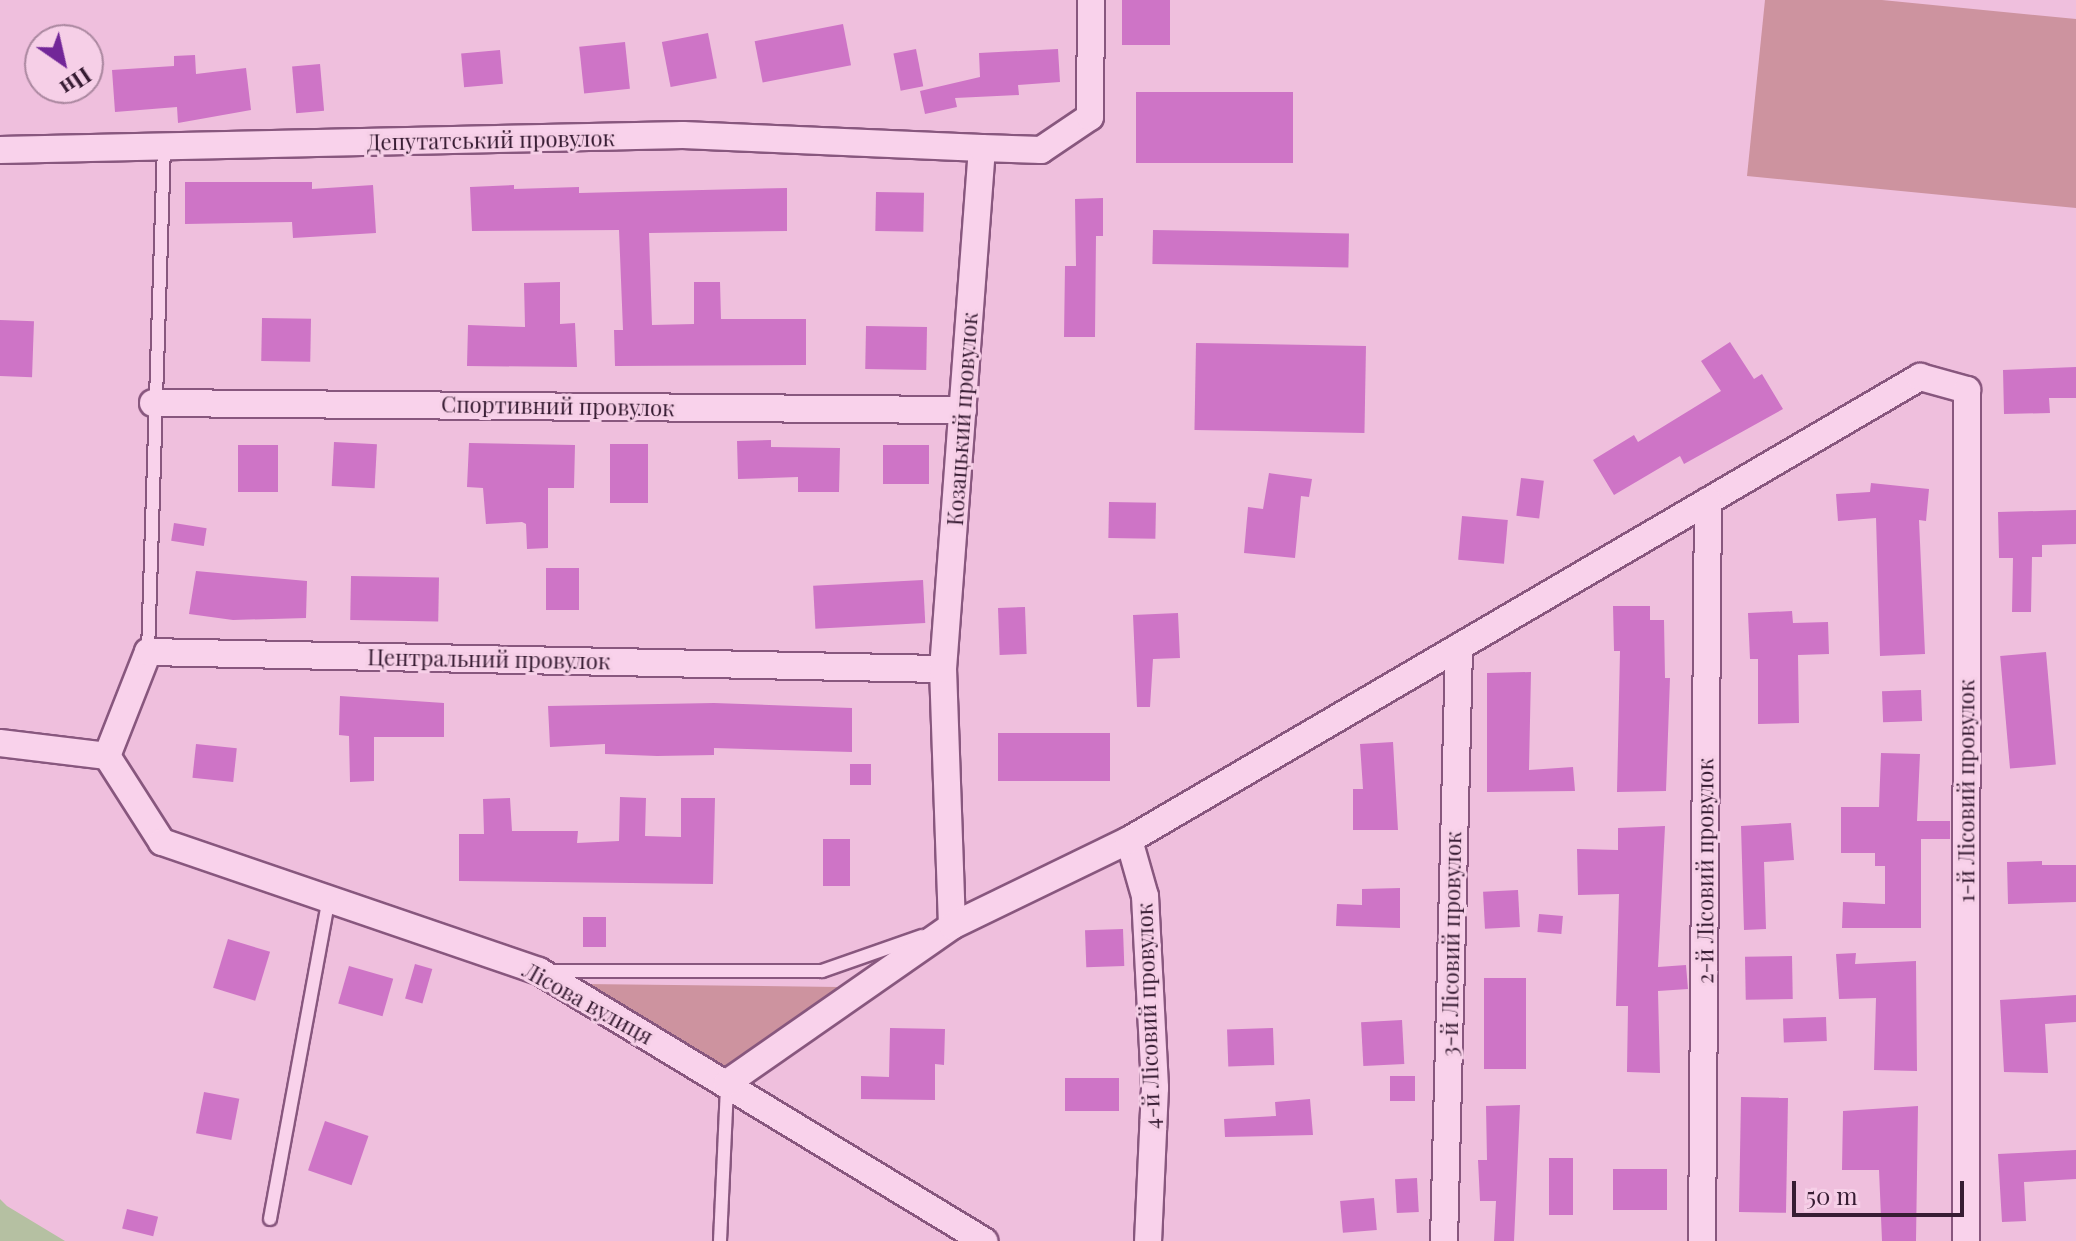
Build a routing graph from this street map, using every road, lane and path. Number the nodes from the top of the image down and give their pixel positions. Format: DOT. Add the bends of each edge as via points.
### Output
graph roads {
  1 [pos="1091,0"];
  2 [pos="164,146"];
  3 [pos="982,148"];
  4 [pos="0,150"];
  5 [pos="153,403"];
  6 [pos="963,410"];
  7 [pos="1708,501"];
  8 [pos="1459,647"];
  9 [pos="148,652"];
  10 [pos="943,669"];
  11 [pos="0,743"];
  12 [pos="107,756"];
  13 [pos="1129,840"];
  14 [pos="329,899"];
  15 [pos="952,926"];
  16 [pos="539,971"];
  17 [pos="727,1083"];
  18 [pos="270,1219"];
  19 [pos="720,1241"];
  20 [pos="984,1241"];
  21 [pos="1148,1241"];
  22 [pos="1444,1241"];
  23 [pos="1702,1241"];
  24 [pos="1966,1241"];
  1 -- 3 [label="street" via="1090,117 1041,150"];
  2 -- 3 [label="street, Депутатський провулок" via="683,135"];
  2 -- 4 [label="street, Депутатський провулок"];
  2 -- 5 [label="lane"];
  3 -- 6 [label="street, Козацький провулок"];
  5 -- 6 [label="street, Спортивний провулок"];
  5 -- 9 [label="lane"];
  6 -- 10 [label="street, Козацький провулок"];
  7 -- 8 [label="street"];
  7 -- 23 [label="street, 2-й Лісовий провулок"];
  7 -- 24 [label="street, 1-й Лісовий провулок" via="1920,377 1967,390"];
  8 -- 13 [label="street"];
  8 -- 22 [label="street, 3-й Лісовий провулок"];
  9 -- 10 [label="street, Центральний провулок"];
  9 -- 12 [label="street"];
  10 -- 15 [label="street, Козацький провулок"];
  11 -- 12 [label="street"];
  12 -- 14 [label="street, Лісова вулиця" via="162,842"];
  13 -- 15 [label="street"];
  13 -- 21 [label="street, 4-й Лісовий провулок" via="1145,896 1155,1088"];
  14 -- 16 [label="street, Лісова вулиця"];
  14 -- 18 [label="lane"];
  15 -- 16 [label="lane" via="822,971"];
  15 -- 17 [label="street"];
  16 -- 17 [label="street, Лісова вулиця"];
  17 -- 19 [label="lane"];
  17 -- 20 [label="street, Лісова вулиця"];
}
